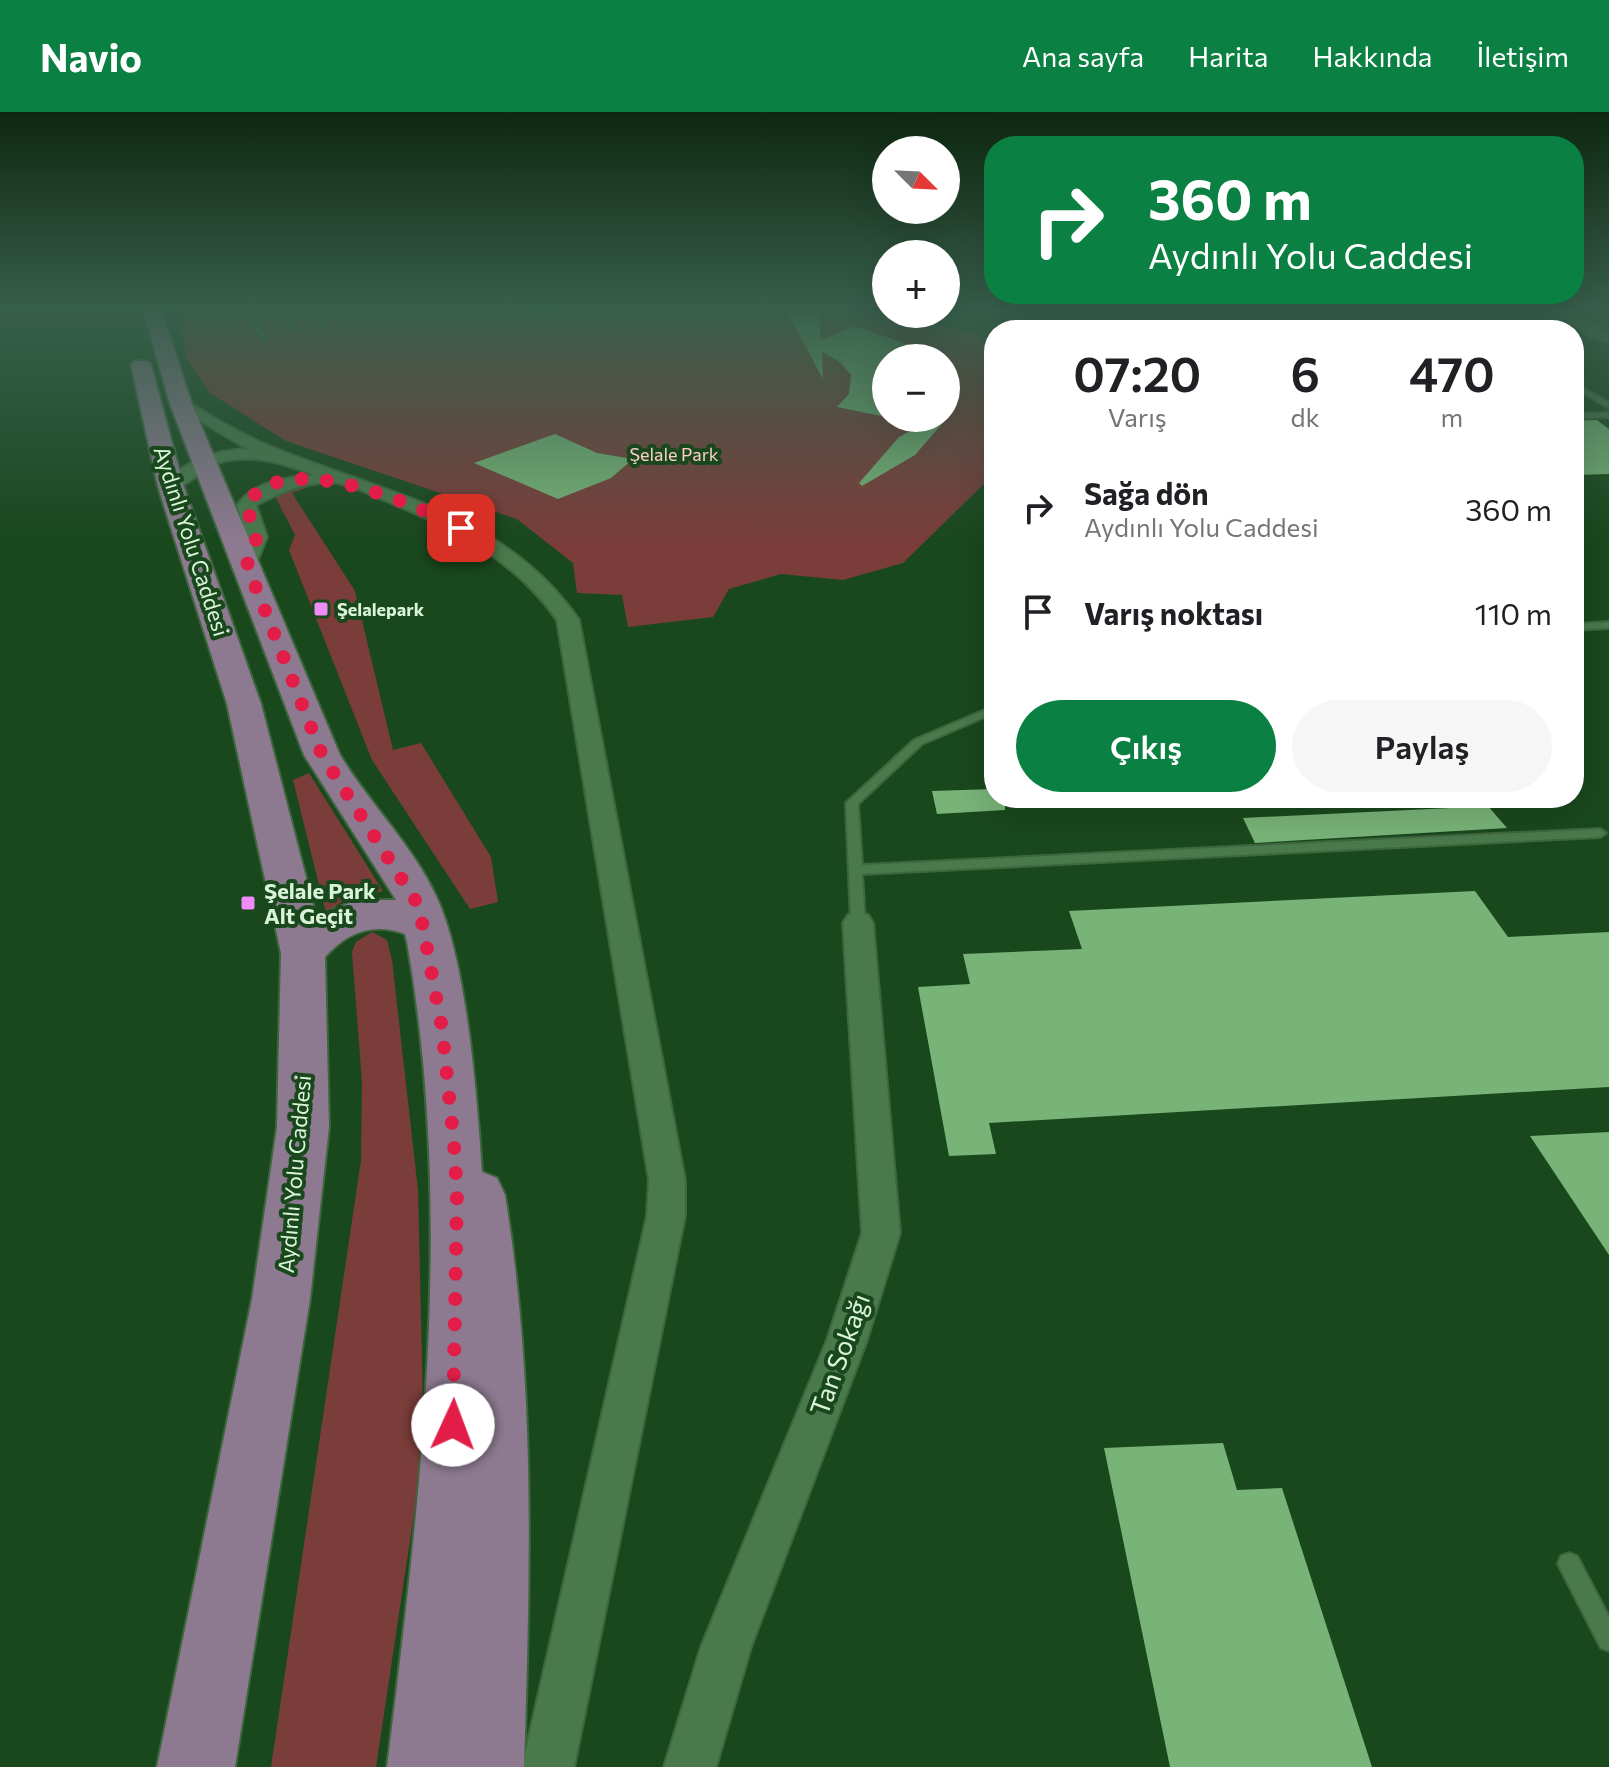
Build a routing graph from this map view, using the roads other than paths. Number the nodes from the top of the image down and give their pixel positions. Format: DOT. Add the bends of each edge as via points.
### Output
graph roads {
  1 [pos="153,386"];
  2 [pos="173,386"];
  3 [pos="1584,391"];
  4 [pos="181,404"];
  5 [pos="1609,406"];
  6 [pos="1609,415"];
  7 [pos="1584,416"];
  8 [pos="291,461"];
  9 [pos="206,462"];
  10 [pos="361,486"];
  11 [pos="171,487"];
  12 [pos="247,565"];
  13 [pos="1609,625"];
  14 [pos="1584,626"];
  15 [pos="984,713"];
  16 [pos="1600,833"];
  17 [pos="855,870"];
  18 [pos="858,923"];
  19 [pos="423,924"];
  20 [pos="303,953"];
  21 [pos="451,1096"];
  22 [pos="1569,1564"];
  23 [pos="1609,1640"];
  24 [pos="196,1767"];
  25 [pos="426,1767"];
  26 [pos="485,1767"];
  27 [pos="548,1767"];
  28 [pos="690,1767"];
  1 -- 11 [label="main road, Aydınlı Yolu Caddesi"];
  2 -- 4 [label="main road, Aydınlı Yolu Caddesi"];
  3 -- 5 [label="lane"];
  4 -- 8 [label="street, Aydınlı Yolu Caddesi"];
  4 -- 9 [label="main road, Aydınlı Yolu Caddesi"];
  6 -- 7 [label="lane"];
  8 -- 9 [label="street, Aydınlı Yolu Caddesi" via="244,453"];
  8 -- 10 [label="street, Aydınlı Yolu Caddesi"];
  9 -- 11 [label="street"];
  9 -- 12 [label="main road, Aydınlı Yolu Caddesi"];
  10 -- 12 [label="street, Aydınlı Yolu Caddesi" via="305,479 256,495 246,506 257,537"];
  10 -- 27 [label="street, Aydınlı Yolu Caddesi" via="490,545 546,590 568,620 663,1143 666,1216"];
  11 -- 20 [label="main road, Aydınlı Yolu Caddesi" via="244,704"];
  12 -- 19 [label="main road, Aydınlı Yolu Caddesi" via="322,755 412,891"];
  13 -- 14 [label="lane"];
  15 -- 17 [label="lane" via="918,742 852,803"];
  16 -- 17 [label="lane"];
  17 -- 18 [label="lane"];
  18 -- 28 [label="street, Tan Sokağı" via="881,1233 847,1340 726,1647"];
  19 -- 20 [label="main road" via="386,911 350,916 317,935"];
  19 -- 21 [label="main road, Aydınlı Yolu Caddesi"];
  20 -- 24 [label="main road, Aydınlı Yolu Caddesi" via="303,1127 281,1299"];
  21 -- 25 [label="main road, Aydınlı Yolu Caddesi" via="457,1193 455,1370 447,1564"];
  21 -- 26 [label="main road" via="475,1178 493,1310 497,1419"];
  22 -- 23 [label="lane"];
}
